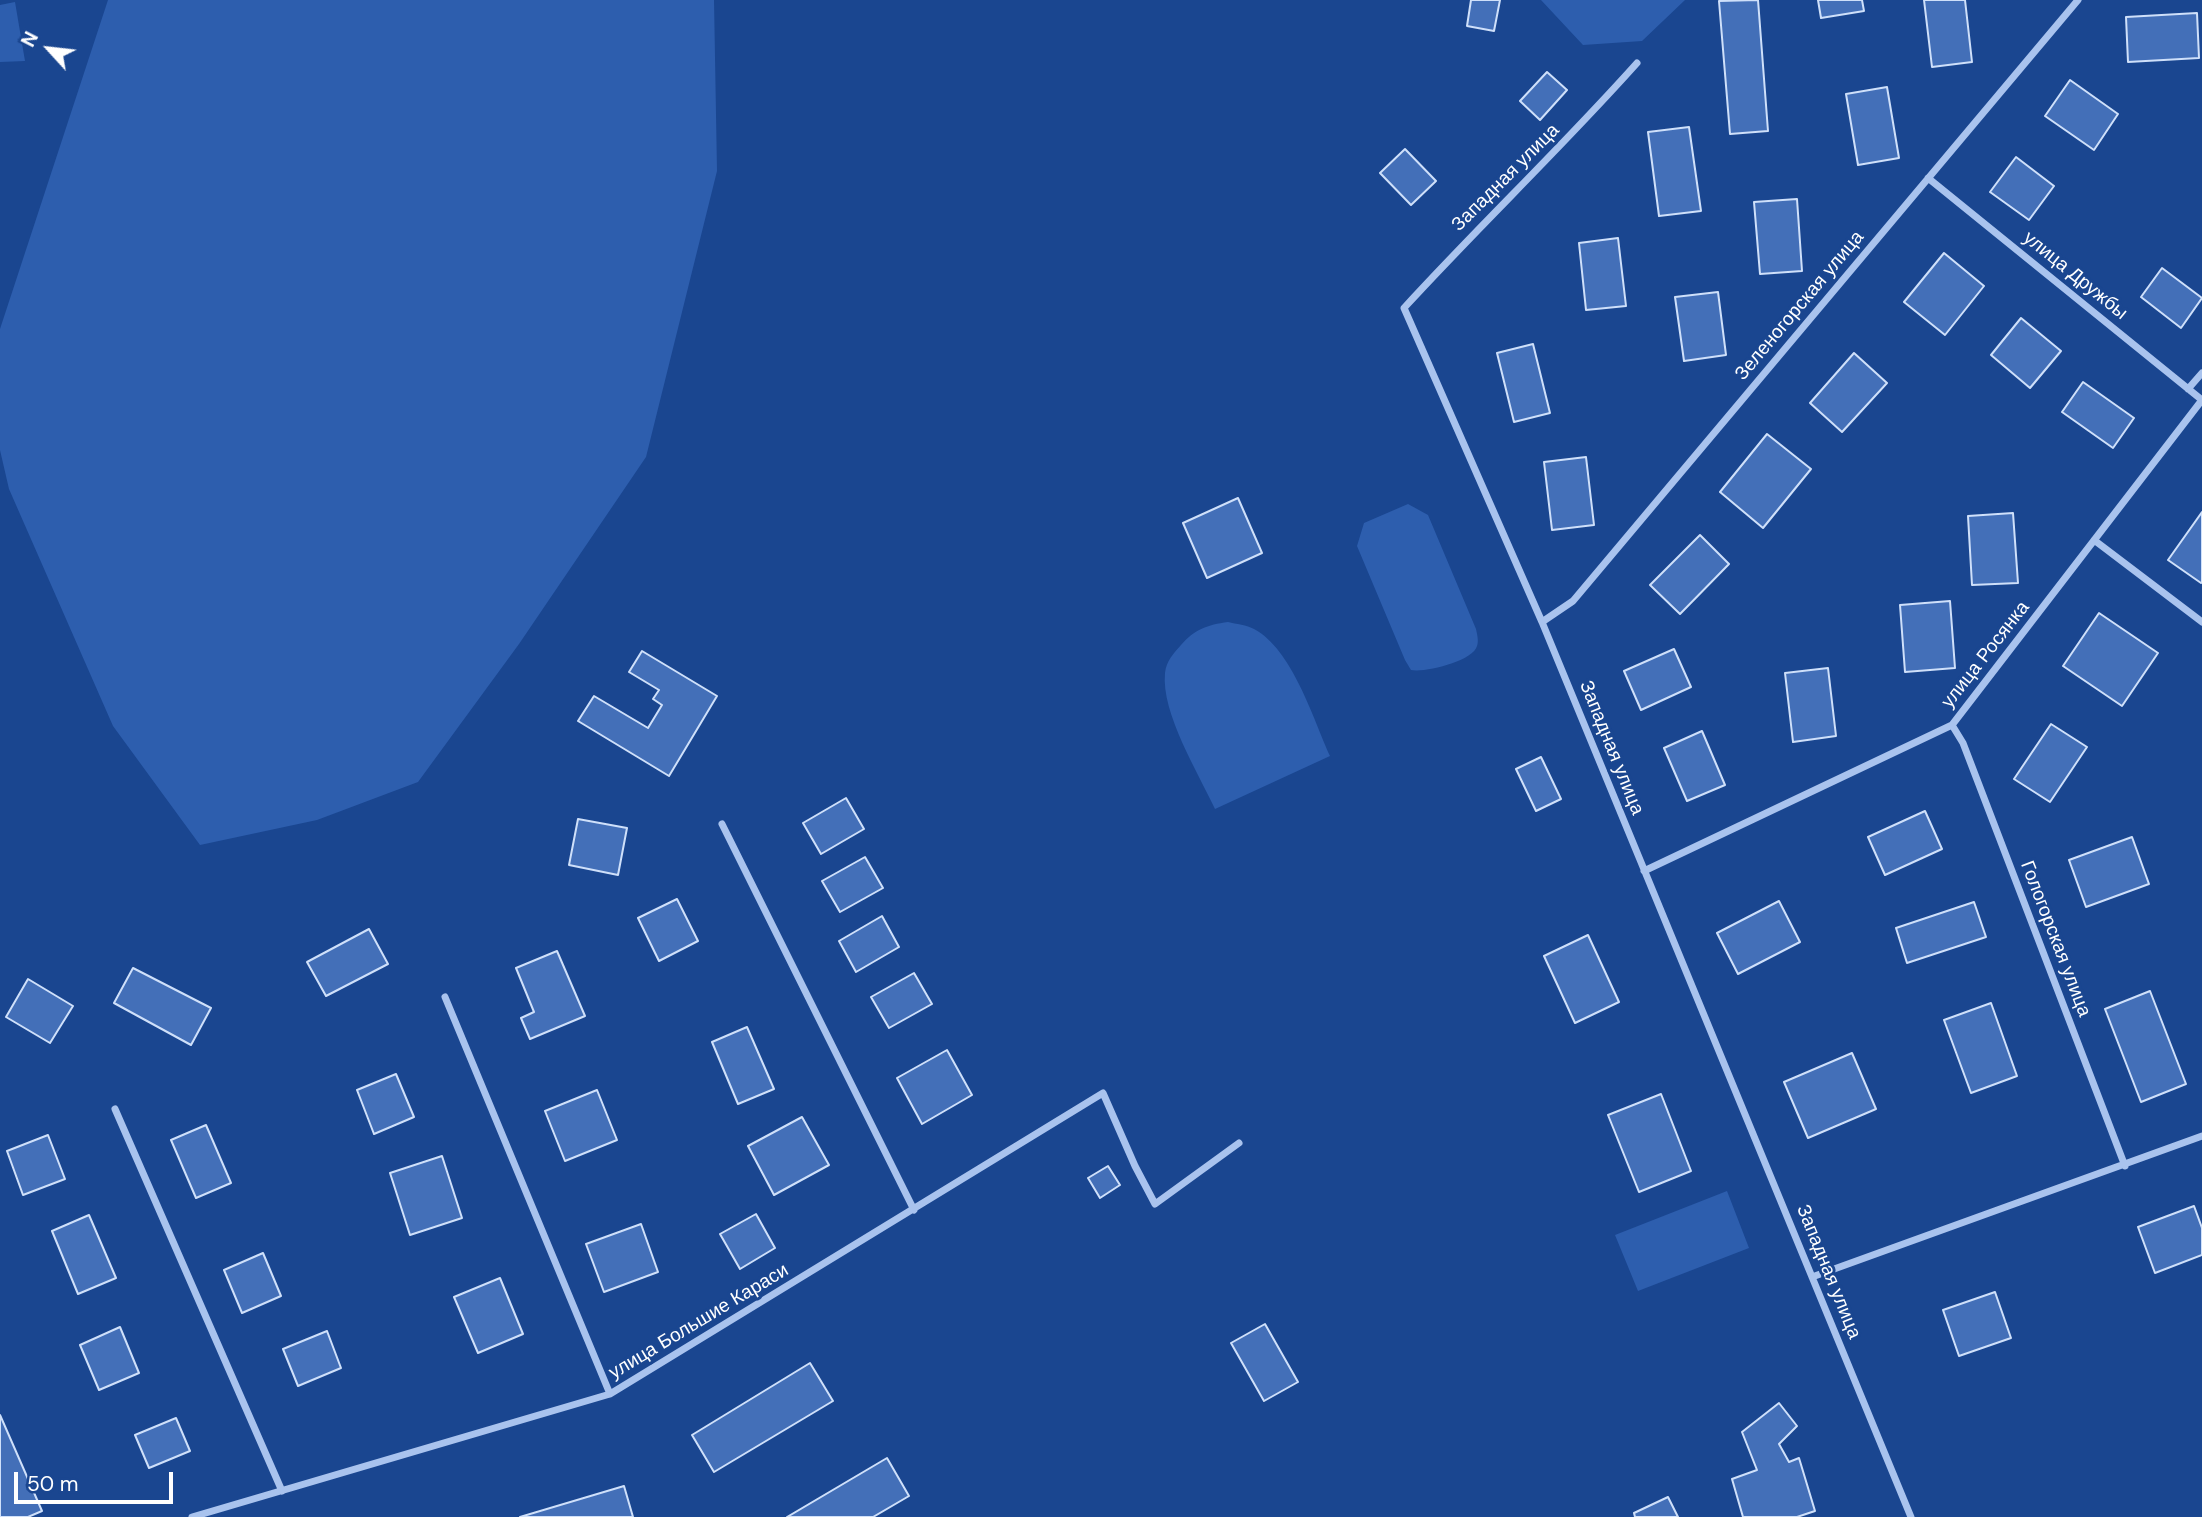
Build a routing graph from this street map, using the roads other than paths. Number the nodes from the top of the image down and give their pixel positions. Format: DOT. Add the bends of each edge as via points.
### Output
graph roads {
  1 [pos="2076,1"];
  2 [pos="1637,63"];
  3 [pos="1928,178"];
  4 [pos="2202,373"];
  5 [pos="2188,388"];
  6 [pos="2202,400"];
  7 [pos="2094,540"];
  8 [pos="1542,622"];
  9 [pos="2202,622"];
  10 [pos="1952,724"];
  11 [pos="723,824"];
  12 [pos="1644,871"];
  13 [pos="445,997"];
  14 [pos="115,1109"];
  15 [pos="2202,1136"];
  16 [pos="1239,1143"];
  17 [pos="2125,1166"];
  18 [pos="914,1210"];
  19 [pos="1812,1277"];
  20 [pos="610,1394"];
  21 [pos="282,1491"];
  22 [pos="192,1517"];
  23 [pos="1911,1517"];
  1 -- 3 [label="street, Зеленогорская улица"];
  2 -- 8 [label="street, Западная улица" via="1404,307"];
  3 -- 5 [label="street, улица Дружбы"];
  3 -- 8 [label="street, Зеленогорская улица" via="1573,601"];
  4 -- 5 [label="street"];
  5 -- 6 [label="street, улица Дружбы"];
  6 -- 7 [label="street, улица Росянка"];
  7 -- 9 [label="street"];
  7 -- 10 [label="street, улица Росянка"];
  8 -- 12 [label="street, Западная улица"];
  10 -- 12 [label="street, улица Росянка"];
  10 -- 17 [label="street, Гологорская улица"];
  11 -- 18 [label="street"];
  12 -- 19 [label="street, Западная улица"];
  13 -- 20 [label="street"];
  14 -- 21 [label="street"];
  15 -- 17 [label="street"];
  16 -- 18 [label="street, улица Большие Караси" via="1155,1203 1104,1093"];
  17 -- 19 [label="street"];
  18 -- 20 [label="street, улица Большие Караси"];
  19 -- 23 [label="street, Западная улица"];
  20 -- 21 [label="street, улица Большие Караси"];
  21 -- 22 [label="street, улица Большие Караси"];
}
